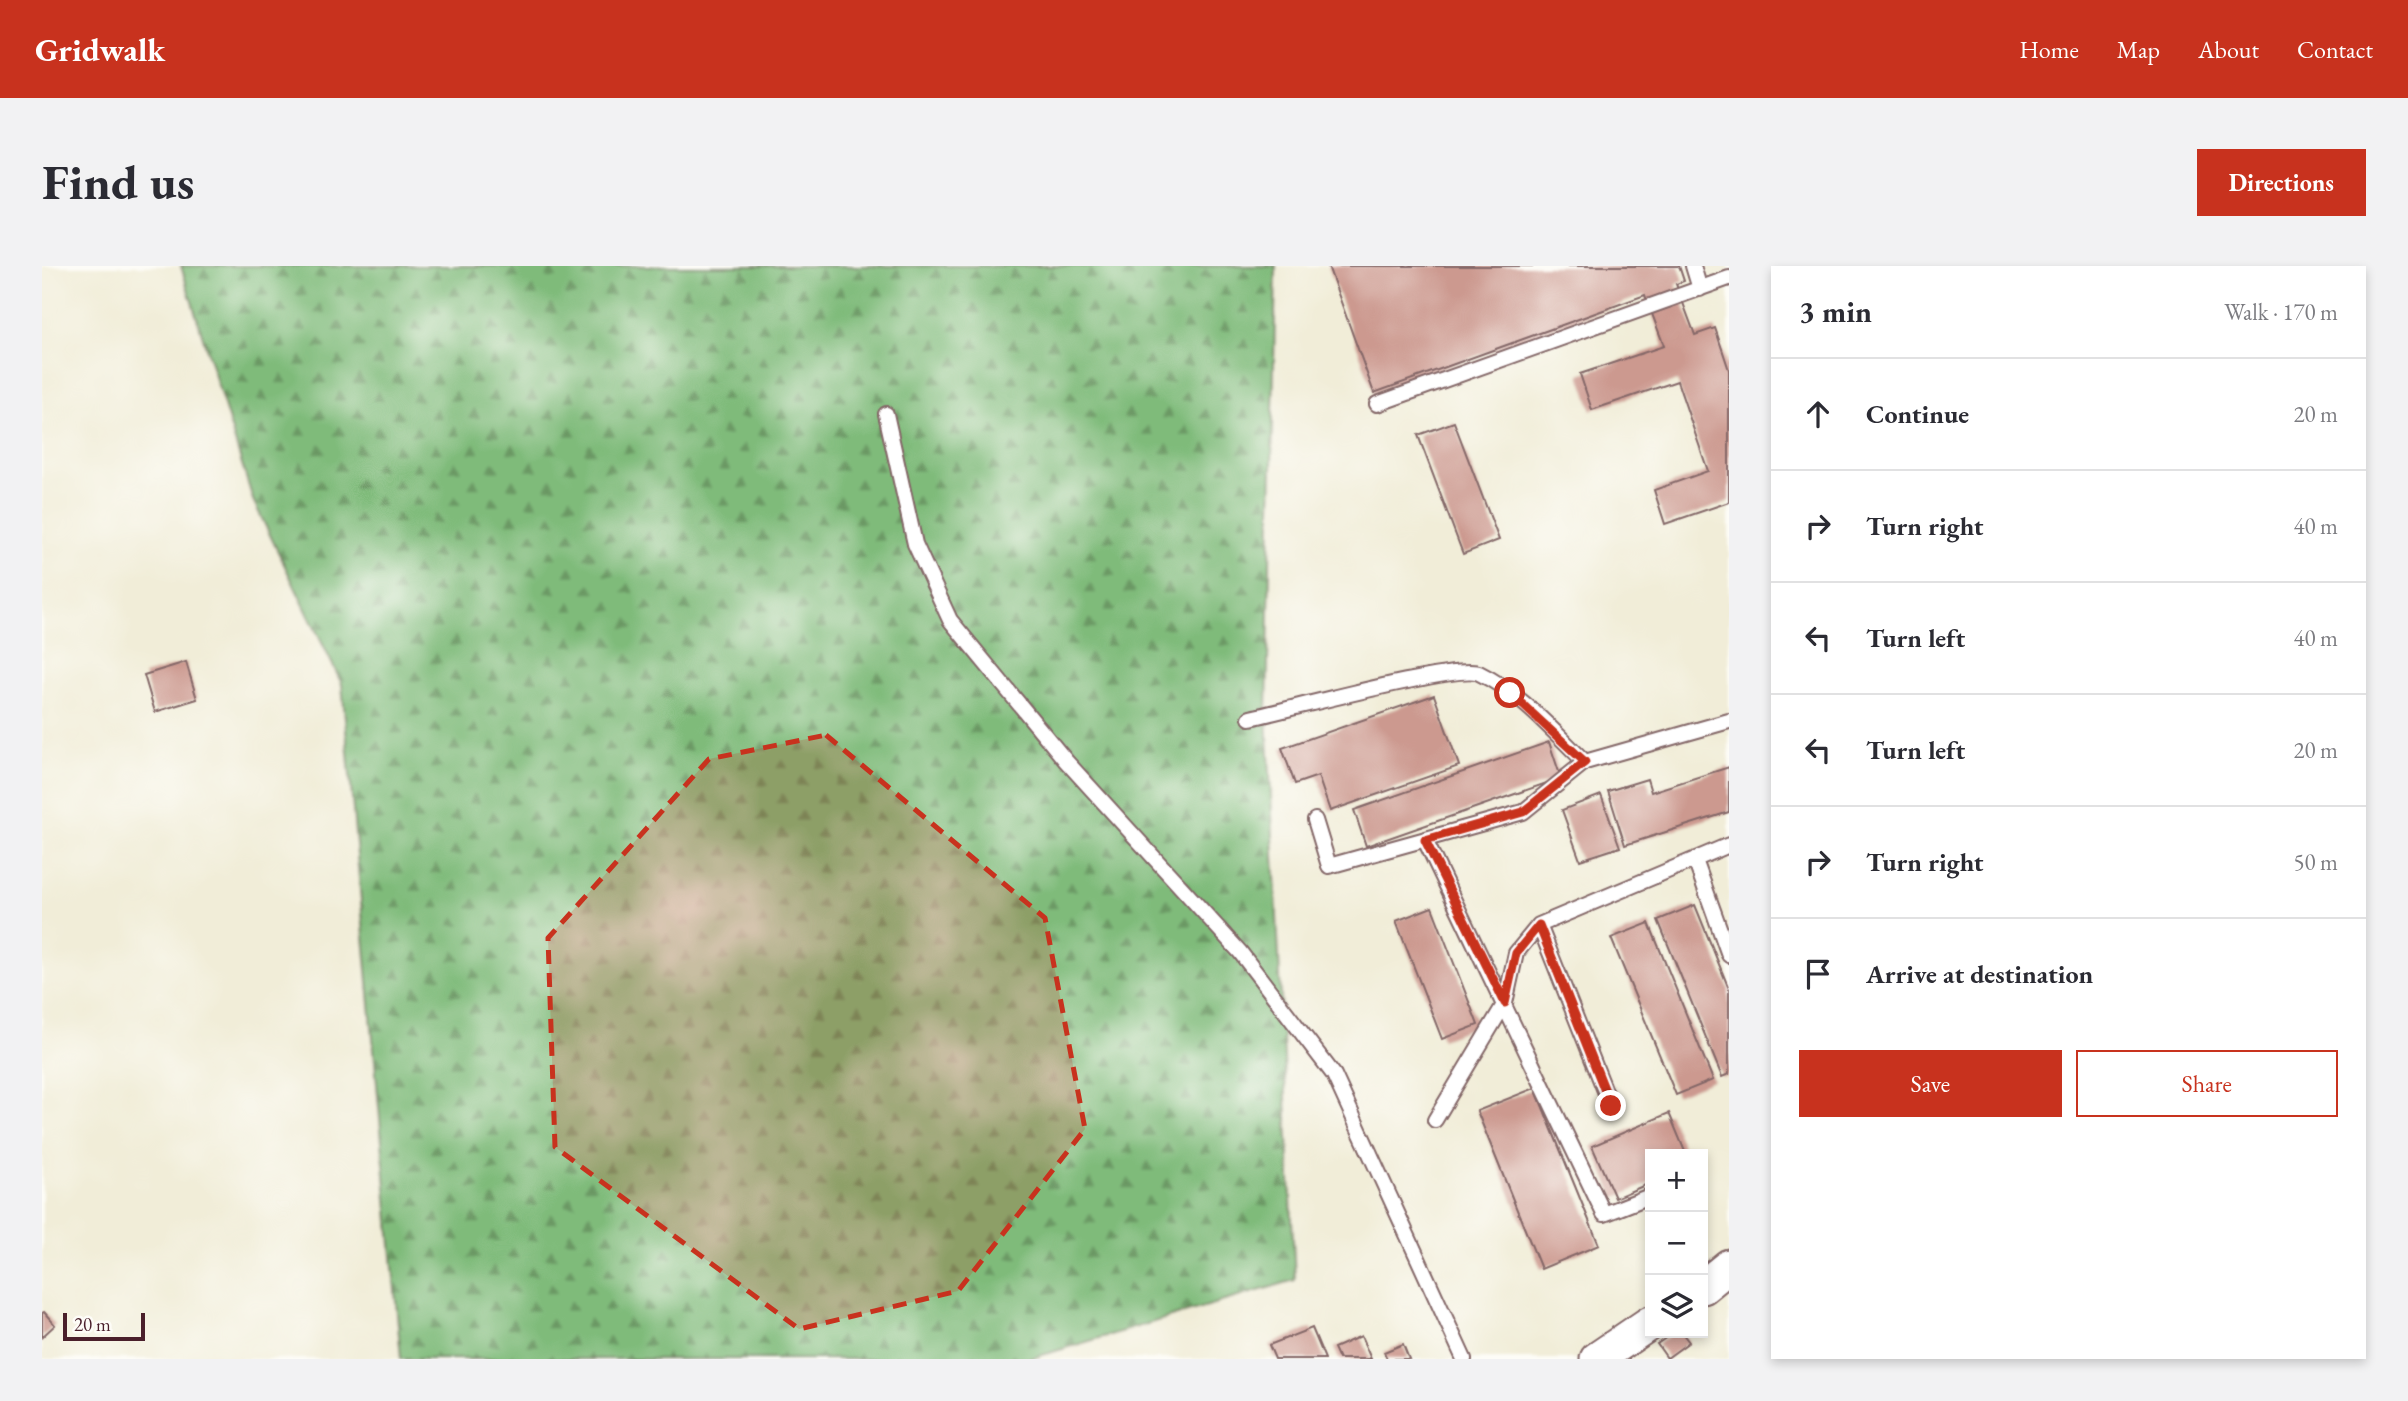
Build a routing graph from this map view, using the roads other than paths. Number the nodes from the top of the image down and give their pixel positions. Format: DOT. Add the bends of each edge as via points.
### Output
graph roads {
  1 [pos="1693,266"];
  2 [pos="1729,278"];
  3 [pos="1700,289"];
  4 [pos="1377,404"];
  5 [pos="886,414"];
  6 [pos="1250,718"];
  7 [pos="1729,721"];
  8 [pos="1585,762"];
  9 [pos="1315,820"];
  10 [pos="1425,840"];
  11 [pos="1729,845"];
  12 [pos="1695,860"];
  13 [pos="1539,925"];
  14 [pos="1729,955"];
  15 [pos="1505,1003"];
  16 [pos="1611,1106"];
  17 [pos="1435,1120"];
  18 [pos="1645,1198"];
  19 [pos="1729,1266"];
  20 [pos="1708,1283"];
  21 [pos="1645,1326"];
  22 [pos="1464,1359"];
  23 [pos="1597,1359"];
  1 -- 3 [label="lane"];
  2 -- 3 [label="lane"];
  3 -- 4 [label="lane"];
  5 -- 22 [label="lane" via="915,544 950,620 1066,761 1240,953 1334,1075"];
  6 -- 8 [label="lane" via="1476,671 1510,693"];
  7 -- 8 [label="lane"];
  8 -- 10 [label="lane" via="1523,812"];
  9 -- 10 [label="lane" via="1329,866"];
  10 -- 15 [label="lane"];
  11 -- 12 [label="lane"];
  12 -- 13 [label="lane"];
  12 -- 14 [label="lane"];
  13 -- 15 [label="lane" via="1516,953"];
  13 -- 16 [label="lane"];
  15 -- 17 [label="lane"];
  15 -- 18 [label="lane" via="1604,1214"];
  19 -- 20 [label="street"];
  21 -- 23 [label="street"];
}
